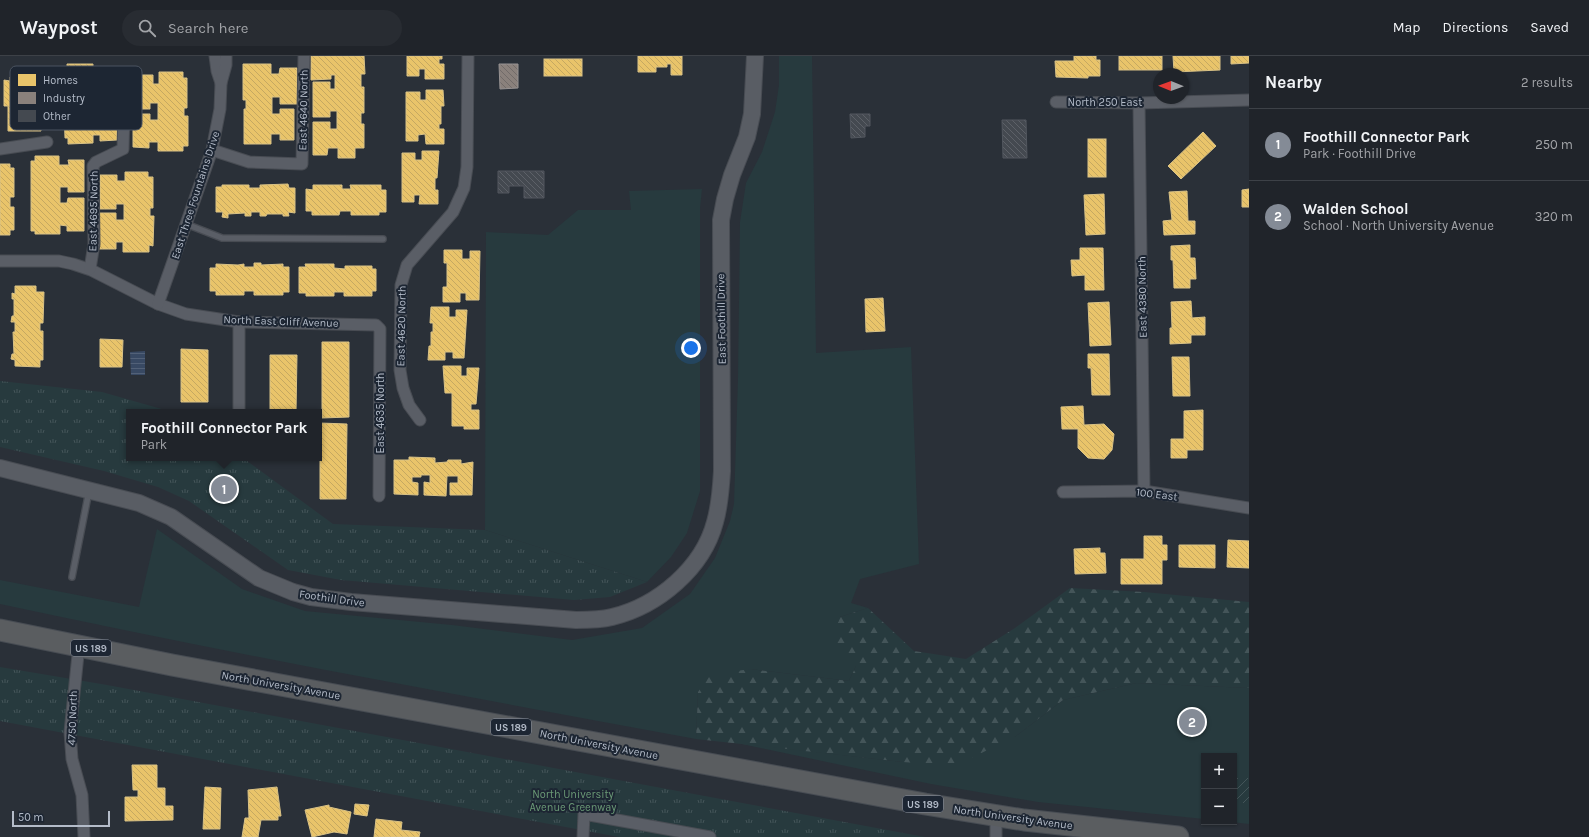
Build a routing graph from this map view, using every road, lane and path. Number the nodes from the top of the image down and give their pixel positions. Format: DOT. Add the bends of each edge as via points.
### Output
graph roads {
  1 [pos="215,56"];
  2 [pos="226,56"];
  3 [pos="468,56"];
  4 [pos="755,56"];
  5 [pos="304,57"];
  6 [pos="221,83"];
  7 [pos="1249,100"];
  8 [pos="1056,102"];
  9 [pos="1139,103"];
  10 [pos="124,130"];
  11 [pos="47,142"];
  12 [pos="0,149"];
  13 [pos="212,150"];
  14 [pos="186,224"];
  15 [pos="383,239"];
  16 [pos="0,261"];
  17 [pos="90,269"];
  18 [pos="158,304"];
  19 [pos="239,322"];
  20 [pos="380,329"];
  21 [pos="239,409"];
  22 [pos="420,420"];
  23 [pos="0,468"];
  24 [pos="89,491"];
  25 [pos="1144,491"];
  26 [pos="1063,492"];
  27 [pos="379,496"];
  28 [pos="1249,508"];
  29 [pos="72,577"];
  30 [pos="682,577"];
  31 [pos="0,630"];
  32 [pos="79,645"];
  33 [pos="996,815"];
  34 [pos="693,835"];
  35 [pos="84,837"];
  36 [pos="583,837"];
  37 [pos="710,837"];
  38 [pos="996,837"];
  39 [pos="1178,837"];
  1 -- 6 [label="street, East Three Fountains Drive"];
  2 -- 6 [label="street, East Three Fountains Drive"];
  3 -- 22 [label="street, East 4620 North" via="467,167 464,188 453,212 407,265 401,285 400,370 409,405"];
  4 -- 30 [label="main road, East Foothill Drive" via="752,114 747,137 728,187 721,220 722,471 718,506 715,523 705,547"];
  5 -- 13 [label="street, East 4640 North" via="302,164 249,162"];
  6 -- 13 [label="street, East Three Fountains Drive" via="220,109"];
  7 -- 9 [label="street, North 250 East"];
  8 -- 9 [label="street, North 250 East"];
  9 -- 25 [label="street, East 4380 North"];
  10 -- 17 [label="street, East 4695 North" via="123,149 96,162 93,166 94,244"];
  11 -- 12 [label="street"];
  13 -- 14 [label="street, East Three Fountains Drive"];
  14 -- 15 [label="lane" via="222,238"];
  14 -- 18 [label="street, East Three Fountains Drive"];
  16 -- 17 [label="street, North East Cliff Avenue" via="58,261"];
  17 -- 18 [label="street, North East Cliff Avenue"];
  18 -- 19 [label="street, North East Cliff Avenue" via="186,314"];
  19 -- 20 [label="street, North East Cliff Avenue" via="370,324"];
  19 -- 21 [label="street"];
  20 -- 27 [label="street, East 4635 North"];
  23 -- 24 [label="main road, Foothill Drive"];
  24 -- 29 [label="lane"];
  24 -- 30 [label="main road, Foothill Drive" via="171,516 259,578 293,592 326,599 591,620 612,617 645,605"];
  25 -- 26 [label="street, 100 East"];
  25 -- 28 [label="street, 100 East"];
  31 -- 32 [label="highway, North University Avenue / US 189"];
  32 -- 33 [label="highway, North University Avenue / US 189" via="180,666"];
  32 -- 35 [label="street, 4750 North" via="70,732 72,759 82,795"];
  33 -- 38 [label="street"];
  33 -- 39 [label="highway, North University Avenue / US 189"];
  34 -- 36 [label="street" via="584,814"];
  34 -- 37 [label="street"];
}
